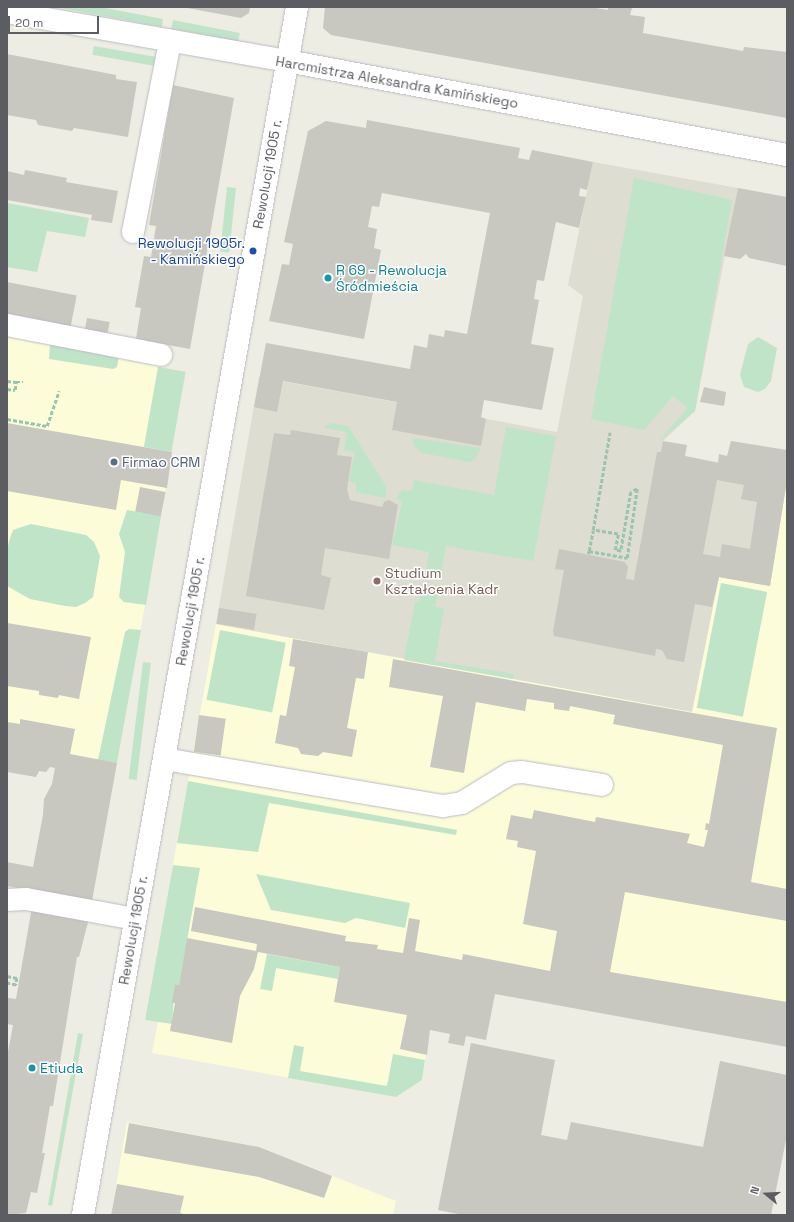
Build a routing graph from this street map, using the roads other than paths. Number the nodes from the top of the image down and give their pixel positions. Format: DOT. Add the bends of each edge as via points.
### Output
graph roads {
  1 [pos="297,7"];
  2 [pos="7,12"];
  3 [pos="170,41"];
  4 [pos="287,61"];
  5 [pos="787,155"];
  6 [pos="133,232"];
  7 [pos="7,325"];
  8 [pos="161,355"];
  9 [pos="164,759"];
  10 [pos="602,785"];
  11 [pos="7,900"];
  12 [pos="135,919"];
  13 [pos="83,1215"];
  1 -- 4 [label="street, Rewolucji 1905 r."];
  2 -- 3 [label="street, Harcmistrza Aleksandra Kamińskiego"];
  3 -- 4 [label="street, Harcmistrza Aleksandra Kamińskiego"];
  3 -- 6 [label="street"];
  4 -- 5 [label="street, Harcmistrza Aleksandra Kamińskiego"];
  4 -- 9 [label="street, Rewolucji 1905 r."];
  7 -- 8 [label="street"];
  9 -- 10 [label="street" via="443,806 462,803 511,773 522,772"];
  9 -- 12 [label="street, Rewolucji 1905 r."];
  11 -- 12 [label="street" via="26,899"];
  12 -- 13 [label="street, Rewolucji 1905 r."];
}
